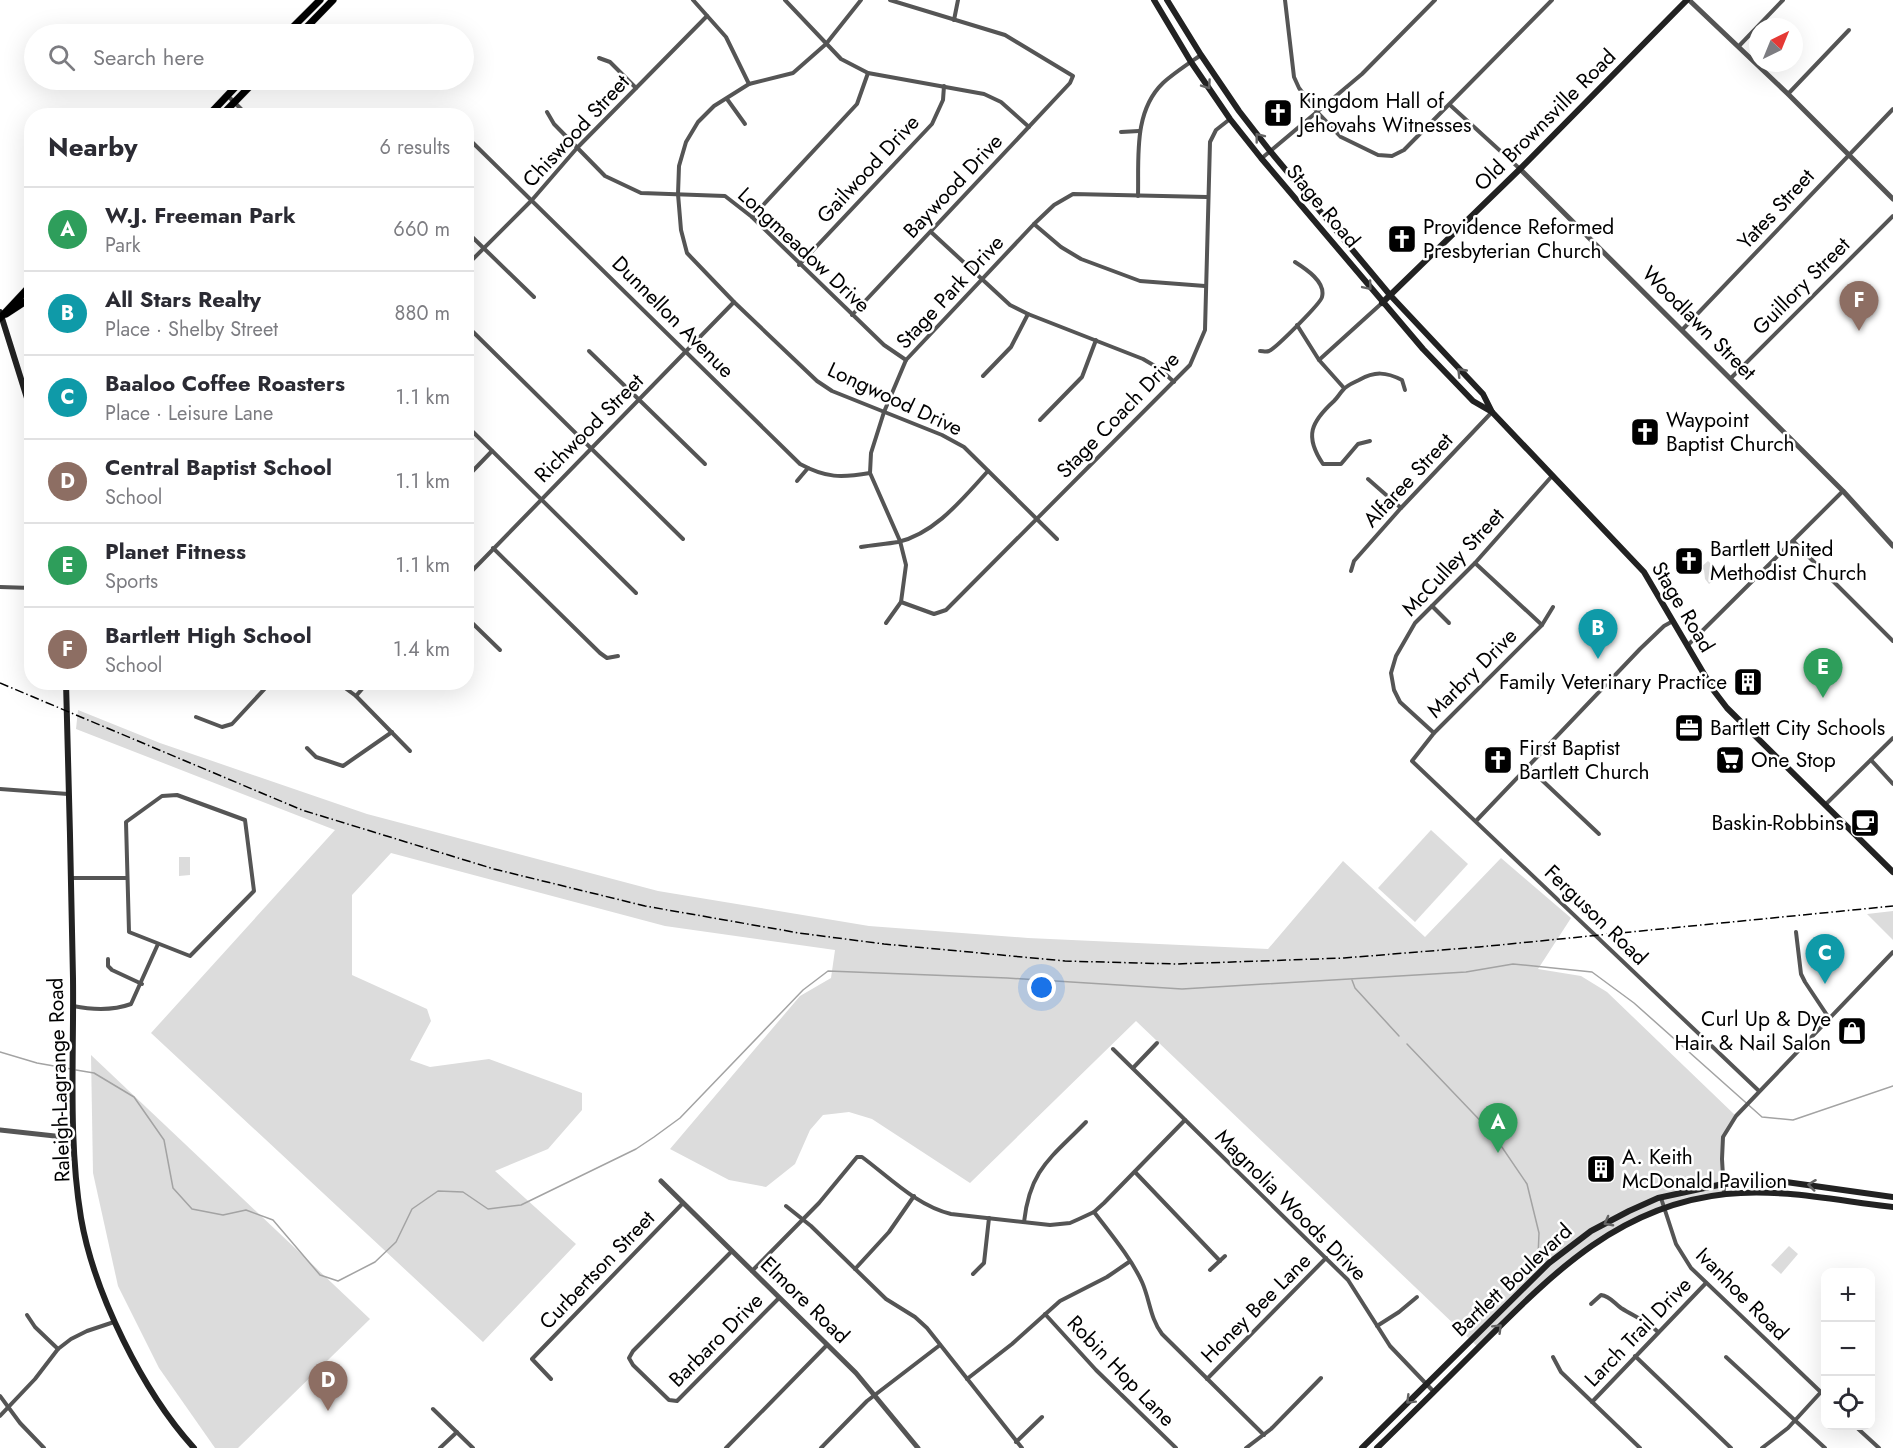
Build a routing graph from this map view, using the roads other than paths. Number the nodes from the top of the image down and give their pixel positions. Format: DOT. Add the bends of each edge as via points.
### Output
graph roads {
  1 [pos="320,0"];
  2 [pos="333,0"];
  3 [pos="693,0"];
  4 [pos="785,0"];
  5 [pos="861,0"];
  6 [pos="890,0"];
  7 [pos="958,0"];
  8 [pos="1154,0"];
  9 [pos="1167,0"];
  10 [pos="1285,0"];
  11 [pos="1435,0"];
  12 [pos="1552,0"];
  13 [pos="1688,0"];
  14 [pos="1783,0"];
  15 [pos="707,16"];
  16 [pos="954,20"];
  17 [pos="296,24"];
  18 [pos="310,24"];
  19 [pos="1849,30"];
  20 [pos="826,44"];
  21 [pos="1739,46"];
  22 [pos="1201,55"];
  23 [pos="599,58"];
  24 [pos="1191,62"];
  25 [pos="868,73"];
  26 [pos="749,84"];
  27 [pos="944,86"];
  28 [pos="636,88"];
  29 [pos="232,90"];
  30 [pos="246,90"];
  31 [pos="1788,94"];
  32 [pos="227,95"];
  33 [pos="727,99"];
  34 [pos="234,102"];
  35 [pos="1450,105"];
  36 [pos="215,108"];
  37 [pos="228,108"];
  38 [pos="240,108"];
  39 [pos="1893,108"];
  40 [pos="546,112"];
  41 [pos="1318,112"];
  42 [pos="1230,118"];
  43 [pos="745,124"];
  44 [pos="1029,127"];
  45 [pos="1139,131"];
  46 [pos="1121,132"];
  47 [pos="474,143"];
  48 [pos="577,148"];
  49 [pos="1270,151"];
  50 [pos="1848,154"];
  51 [pos="1261,159"];
  52 [pos="1520,169"];
  53 [pos="678,194"];
  54 [pos="1138,196"];
  55 [pos="1207,198"];
  56 [pos="532,200"];
  57 [pos="1893,200"];
  58 [pos="1893,216"];
  59 [pos="752,217"];
  60 [pos="1034,224"];
  61 [pos="931,232"];
  62 [pos="474,238"];
  63 [pos="485,248"];
  64 [pos="474,258"];
  65 [pos="1295,262"];
  66 [pos="799,264"];
  67 [pos="981,280"];
  68 [pos="1205,286"];
  69 [pos="24,292"];
  70 [pos="1390,295"];
  71 [pos="534,297"];
  72 [pos="734,302"];
  73 [pos="1382,303"];
  74 [pos="24,304"];
  75 [pos="1028,314"];
  76 [pos="852,315"];
  77 [pos="0,316"];
  78 [pos="1297,325"];
  79 [pos="1682,330"];
  80 [pos="474,333"];
  81 [pos="1096,340"];
  82 [pos="589,351"];
  83 [pos="1260,351"];
  84 [pos="686,352"];
  85 [pos="906,360"];
  86 [pos="1319,360"];
  87 [pos="983,376"];
  88 [pos="1731,378"];
  89 [pos="1174,383"];
  90 [pos="1344,388"];
  91 [pos="24,390"];
  92 [pos="1405,390"];
  93 [pos="639,400"];
  94 [pos="884,412"];
  95 [pos="1492,412"];
  96 [pos="1040,420"];
  97 [pos="474,433"];
  98 [pos="1370,441"];
  99 [pos="590,448"];
  100 [pos="492,451"];
  101 [pos="705,464"];
  102 [pos="808,468"];
  103 [pos="474,470"];
  104 [pos="988,471"];
  105 [pos="870,473"];
  106 [pos="1552,476"];
  107 [pos="1368,479"];
  108 [pos="797,481"];
  109 [pos="1843,491"];
  110 [pos="541,498"];
  111 [pos="1401,508"];
  112 [pos="1038,520"];
  113 [pos="683,538"];
  114 [pos="1057,539"];
  115 [pos="900,541"];
  116 [pos="1792,541"];
  117 [pos="1893,546"];
  118 [pos="861,547"];
  119 [pos="493,548"];
  120 [pos="1475,563"];
  121 [pos="474,568"];
  122 [pos="1351,571"];
  123 [pos="0,587"];
  124 [pos="24,588"];
  125 [pos="636,593"];
  126 [pos="901,602"];
  127 [pos="1432,606"];
  128 [pos="1553,607"];
  129 [pos="1673,621"];
  130 [pos="886,623"];
  131 [pos="1449,623"];
  132 [pos="474,625"];
  133 [pos="1542,625"];
  134 [pos="1893,641"];
  135 [pos="1688,645"];
  136 [pos="501,650"];
  137 [pos="618,656"];
  138 [pos="66,690"];
  139 [pos="264,690"];
  140 [pos="348,690"];
  141 [pos="361,690"];
  142 [pos="356,696"];
  143 [pos="196,717"];
  144 [pos="392,732"];
  145 [pos="1434,733"];
  146 [pos="1893,738"];
  147 [pos="307,748"];
  148 [pos="410,750"];
  149 [pos="1871,760"];
  150 [pos="1412,761"];
  151 [pos="1528,767"];
  152 [pos="1893,784"];
  153 [pos="0,789"];
  154 [pos="68,794"];
  155 [pos="1826,804"];
  156 [pos="1476,822"];
  157 [pos="1599,834"];
  158 [pos="1893,872"];
  159 [pos="71,878"];
  160 [pos="127,878"];
  161 [pos="1796,932"];
  162 [pos="158,944"];
  163 [pos="1892,955"];
  164 [pos="108,958"];
  165 [pos="142,984"];
  166 [pos="73,1006"];
  167 [pos="1829,1018"];
  168 [pos="1157,1043"];
  169 [pos="1113,1050"];
  170 [pos="1133,1068"];
  171 [pos="1759,1091"];
  172 [pos="1185,1120"];
  173 [pos="1086,1122"];
  174 [pos="0,1130"];
  175 [pos="73,1138"];
  176 [pos="1135,1172"];
  177 [pos="661,1181"];
  178 [pos="1776,1182"];
  179 [pos="1723,1184"];
  180 [pos="1778,1193"];
  181 [pos="1724,1194"];
  182 [pos="1870,1194"];
  183 [pos="914,1196"];
  184 [pos="1661,1197"];
  185 [pos="1893,1197"];
  186 [pos="683,1203"];
  187 [pos="1869,1205"];
  188 [pos="786,1206"];
  189 [pos="1664,1207"];
  190 [pos="1893,1207"];
  191 [pos="1094,1212"];
  192 [pos="989,1218"];
  193 [pos="802,1219"];
  194 [pos="1024,1222"];
  195 [pos="732,1251"];
  196 [pos="1225,1257"];
  197 [pos="1326,1258"];
  198 [pos="1220,1261"];
  199 [pos="1130,1262"];
  200 [pos="855,1269"];
  201 [pos="1210,1270"];
  202 [pos="752,1271"];
  203 [pos="973,1274"];
  204 [pos="1706,1283"];
  205 [pos="1417,1297"];
  206 [pos="779,1298"];
  207 [pos="1591,1304"];
  208 [pos="1045,1314"];
  209 [pos="27,1315"];
  210 [pos="115,1321"];
  211 [pos="1377,1326"];
  212 [pos="1658,1332"];
  213 [pos="940,1344"];
  214 [pos="827,1345"];
  215 [pos="58,1349"];
  216 [pos="1553,1356"];
  217 [pos="1635,1356"];
  218 [pos="1726,1357"];
  219 [pos="1321,1378"];
  220 [pos="551,1379"];
  221 [pos="968,1379"];
  222 [pos="1207,1379"];
  223 [pos="1426,1384"];
  224 [pos="1434,1392"];
  225 [pos="1821,1392"];
  226 [pos="875,1394"];
  227 [pos="0,1396"];
  228 [pos="1592,1402"];
  229 [pos="8,1408"];
  230 [pos="433,1409"];
  231 [pos="0,1416"];
  232 [pos="1042,1417"];
  233 [pos="1795,1421"];
  234 [pos="1860,1430"];
  235 [pos="457,1432"];
  236 [pos="1264,1435"];
  237 [pos="1017,1442"];
  238 [pos="44,1448"];
  239 [pos="194,1448"];
  240 [pos="440,1448"];
  241 [pos="474,1448"];
  242 [pos="726,1448"];
  243 [pos="821,1448"];
  244 [pos="918,1448"];
  245 [pos="1022,1448"];
  246 [pos="1176,1448"];
  247 [pos="1246,1448"];
  248 [pos="1362,1448"];
  249 [pos="1377,1448"];
  250 [pos="1640,1448"];
  251 [pos="1731,1448"];
  252 [pos="1762,1448"];
  253 [pos="1825,1448"];
  254 [pos="1879,1448"];
  1 -- 17 [label="main road"];
  2 -- 18 [label="main road"];
  3 -- 15 [label="street"];
  4 -- 20 [label="street"];
  5 -- 20 [label="street, Longwood Drive"];
  6 -- 16 [label="street"];
  7 -- 16 [label="street"];
  8 -- 24 [label="main road, Stage Road"];
  9 -- 22 [label="main road, Stage Road"];
  10 -- 41 [label="street" via="1294,77"];
  11 -- 41 [label="street"];
  12 -- 35 [label="street"];
  13 -- 21 [label="street"];
  13 -- 52 [label="main road, Old Brownsville Road"];
  14 -- 21 [label="street"];
  15 -- 26 [label="street" via="726,37"];
  15 -- 28 [label="street, Chiswood Street"];
  16 -- 44 [label="street, Baywood Drive" via="1005,35 1073,76"];
  19 -- 31 [label="street"];
  20 -- 25 [label="street" via="841,59"];
  20 -- 26 [label="street, Longwood Drive" via="793,72"];
  21 -- 31 [label="street"];
  22 -- 24 [label="street"];
  49 -- 22 [label="main road, Stage Road, one-way"];
  23 -- 28 [label="street" via="610,62"];
  24 -- 42 [label="main road, Stage Road, one-way"];
  24 -- 45 [label="street" via="1162,84 1149,100"];
  25 -- 27 [label="street"];
  25 -- 59 [label="street" via="857,104"];
  26 -- 33 [label="street, Longwood Drive"];
  27 -- 44 [label="street" via="984,94 1001,102"];
  27 -- 66 [label="street, Gailwood Drive" via="943,100 932,123"];
  28 -- 48 [label="street, Chiswood Street"];
  29 -- 32 [label="main road"];
  30 -- 34 [label="main road"];
  31 -- 50 [label="street"];
  32 -- 34 [label="street"];
  32 -- 36 [label="main road"];
  33 -- 43 [label="street"];
  33 -- 53 [label="street, Longwood Drive" via="698,122 686,142 679,166"];
  34 -- 37 [label="main road"];
  34 -- 38 [label="street"];
  35 -- 41 [label="street" via="1404,150 1392,156 1378,155 1341,137"];
  35 -- 52 [label="street, Woodlawn Street"];
  39 -- 50 [label="street, Yates Street"];
  40 -- 48 [label="street, Longmeadow Drive"];
  41 -- 49 [label="street"];
  42 -- 51 [label="main road, Stage Road"];
  42 -- 55 [label="street, Stage Coach Drive" via="1216,130 1210,142"];
  44 -- 61 [label="street, Baywood Drive"];
  45 -- 46 [label="street"];
  45 -- 54 [label="street"];
  47 -- 56 [label="street, Dunnellon Avenue"];
  48 -- 53 [label="street, Longmeadow Drive" via="605,176 632,189 641,193"];
  48 -- 56 [label="street, Chiswood Street"];
  49 -- 51 [label="street"];
  49 -- 70 [label="main road, Stage Road"];
  50 -- 57 [label="street"];
  50 -- 79 [label="street, Yates Street"];
  51 -- 73 [label="main road, Stage Road, one-way"];
  52 -- 70 [label="main road, Old Brownsville Road"];
  52 -- 79 [label="street, Woodlawn Street"];
  53 -- 59 [label="street, Longmeadow Drive" via="725,196"];
  53 -- 72 [label="street, Longwood Drive" via="687,253"];
  54 -- 55 [label="street, Stage Park Drive"];
  54 -- 60 [label="street, Stage Park Drive" via="1072,194"];
  55 -- 68 [label="street, Stage Coach Drive"];
  56 -- 63 [label="street, Chiswood Street"];
  56 -- 84 [label="street, Dunnellon Avenue"];
  58 -- 88 [label="street, Guillory Street"];
  59 -- 66 [label="street, Longmeadow Drive"];
  60 -- 67 [label="street, Stage Park Drive"];
  60 -- 68 [label="street" via="1081,258 1140,281"];
  61 -- 67 [label="street"];
  61 -- 76 [label="street, Baywood Drive"];
  62 -- 63 [label="street"];
  63 -- 64 [label="street, Chiswood Street"];
  63 -- 71 [label="street"];
  65 -- 78 [label="street" via="1309,270 1322,286 1317,306"];
  66 -- 76 [label="street, Longmeadow Drive"];
  67 -- 75 [label="street" via="1010,305"];
  67 -- 85 [label="street, Stage Park Drive"];
  68 -- 89 [label="street, Stage Coach Drive" via="1205,330 1190,365"];
  69 -- 77 [label="main road"];
  70 -- 73 [label="main road, Old Brownsville Road"];
  95 -- 70 [label="main road, Stage Road, one-way" via="1483,394"];
  72 -- 84 [label="street, Richwood Street"];
  72 -- 94 [label="street, Longwood Drive" via="817,381 832,392"];
  73 -- 86 [label="street, Old Brownsville Road"];
  73 -- 95 [label="main road, Stage Road" via="1473,401"];
  74 -- 77 [label="main road"];
  75 -- 81 [label="street"];
  75 -- 87 [label="street" via="1011,347"];
  76 -- 85 [label="street, Longmeadow Drive"];
  77 -- 91 [label="main road"];
  78 -- 83 [label="street" via="1270,351"];
  78 -- 86 [label="street"];
  79 -- 88 [label="street, Woodlawn Street"];
  80 -- 99 [label="street"];
  81 -- 89 [label="street" via="1143,359"];
  81 -- 96 [label="street" via="1082,377"];
  82 -- 93 [label="street"];
  84 -- 93 [label="street, Richwood Street"];
  84 -- 102 [label="street, Dunnellon Avenue"];
  85 -- 94 [label="street, Stage Park Drive"];
  86 -- 90 [label="street"];
  88 -- 109 [label="street, Woodlawn Street"];
  89 -- 112 [label="street, Stage Coach Drive"];
  90 -- 92 [label="street" via="1377,372 1402,380"];
  90 -- 98 [label="street" via="1315,422 1311,437 1316,454 1323,464 1341,464 1358,444"];
  93 -- 99 [label="street, Richwood Street"];
  93 -- 101 [label="street"];
  94 -- 104 [label="street, Longwood Drive" via="964,447"];
  94 -- 105 [label="street, Stage Park Drive" via="871,453"];
  95 -- 106 [label="main road, Stage Road"];
  95 -- 111 [label="street, Alfaree Street"];
  97 -- 100 [label="street"];
  99 -- 110 [label="street, Richwood Street"];
  99 -- 113 [label="street"];
  100 -- 103 [label="street"];
  100 -- 110 [label="street"];
  102 -- 105 [label="street, Dunnellon Avenue" via="819,474 843,477"];
  102 -- 108 [label="street"];
  104 -- 112 [label="street, Longwood Drive"];
  104 -- 115 [label="street" via="946,515"];
  105 -- 115 [label="street"];
  106 -- 120 [label="street, McCulley Street"];
  106 -- 129 [label="main road, Stage Road" via="1644,572"];
  107 -- 111 [label="street"];
  109 -- 116 [label="street"];
  109 -- 117 [label="street, Woodlawn Street"];
  110 -- 119 [label="street, Richwood Street"];
  110 -- 125 [label="street"];
  111 -- 122 [label="street, Alfaree Street" via="1354,561"];
  112 -- 114 [label="street, Longwood Drive"];
  112 -- 126 [label="street, Stage Coach Drive" via="946,610 934,614"];
  115 -- 118 [label="street"];
  115 -- 126 [label="street" via="906,565"];
  116 -- 134 [label="street"];
  116 -- 135 [label="street"];
  119 -- 121 [label="street, Richwood Street"];
  119 -- 137 [label="street" via="600,653 607,658"];
  120 -- 127 [label="street, McCulley Street"];
  120 -- 133 [label="street"];
  123 -- 124 [label="street"];
  126 -- 130 [label="street"];
  127 -- 131 [label="street"];
  127 -- 145 [label="street, McCulley Street" via="1415,622 1391,673 1400,702"];
  128 -- 133 [label="street, Marbry Drive"];
  129 -- 135 [label="main road, Stage Road"];
  129 -- 151 [label="street" via="1647,642"];
  132 -- 136 [label="street"];
  133 -- 145 [label="street, Marbry Drive"];
  135 -- 155 [label="main road, Stage Road" via="1726,708"];
  138 -- 154 [label="main road, Raleigh-Lagrange Road"];
  139 -- 143 [label="street" via="232,724 222,727"];
  140 -- 142 [label="street"];
  141 -- 142 [label="street"];
  142 -- 144 [label="street"];
  144 -- 147 [label="street" via="343,766 316,757"];
  144 -- 148 [label="street"];
  145 -- 150 [label="street, Marbry Drive"];
  146 -- 149 [label="street"];
  149 -- 152 [label="street"];
  149 -- 155 [label="street"];
  150 -- 156 [label="street, Ferguson Road"];
  151 -- 156 [label="street"];
  151 -- 157 [label="street"];
  153 -- 154 [label="street"];
  154 -- 159 [label="main road, Raleigh-Lagrange Road"];
  155 -- 158 [label="main road, Stage Road"];
  156 -- 171 [label="street, Ferguson Road"];
  159 -- 160 [label="street"];
  159 -- 166 [label="main road, Raleigh-Lagrange Road"];
  160 -- 162 [label="street" via="129,932"];
  160 -- 162 [label="street" via="126,822 162,796 177,795 245,820 254,891 190,956"];
  161 -- 167 [label="street" via="1801,974"];
  162 -- 165 [label="street"];
  163 -- 167 [label="street"];
  164 -- 165 [label="street" via="112,970"];
  165 -- 166 [label="street" via="131,1004 111,1010"];
  166 -- 175 [label="main road, Raleigh-Lagrange Road"];
  167 -- 171 [label="street"];
  168 -- 170 [label="street"];
  169 -- 170 [label="street, Magnolia Woods Drive"];
  170 -- 172 [label="street, Magnolia Woods Drive"];
  171 -- 179 [label="street" via="1723,1137"];
  172 -- 176 [label="street"];
  172 -- 197 [label="street, Magnolia Woods Drive"];
  173 -- 194 [label="street" via="1036,1175 1027,1197"];
  174 -- 175 [label="street"];
  175 -- 210 [label="main road, Raleigh-Lagrange Road" via="81,1218 93,1268"];
  176 -- 191 [label="street"];
  176 -- 198 [label="street"];
  177 -- 186 [label="street, Elmore Road"];
  178 -- 179 [label="main road, Bartlett Boulevard"];
  178 -- 180 [label="main road"];
  182 -- 178 [label="main road, Bartlett Boulevard, one-way"];
  179 -- 181 [label="street"];
  179 -- 184 [label="main road, Bartlett Boulevard"];
  180 -- 181 [label="main road, Bartlett Boulevard"];
  180 -- 187 [label="main road, Bartlett Boulevard"];
  181 -- 189 [label="main road, Bartlett Boulevard"];
  182 -- 185 [label="main road, Bartlett Boulevard"];
  182 -- 187 [label="main road"];
  183 -- 192 [label="street" via="946,1212"];
  183 -- 193 [label="street" via="857,1157"];
  183 -- 200 [label="street" via="889,1232"];
  184 -- 189 [label="street, Ivanhoe Road"];
  184 -- 223 [label="main road, Bartlett Boulevard, one-way" via="1591,1231 1559,1255"];
  186 -- 195 [label="street, Elmore Road"];
  186 -- 220 [label="street, Curbertson Street" via="532,1359"];
  187 -- 190 [label="main road, Bartlett Boulevard"];
  188 -- 193 [label="street"];
  189 -- 204 [label="street, Ivanhoe Road" via="1680,1252"];
  224 -- 189 [label="main road, Bartlett Boulevard, one-way" via="1561,1268 1611,1232"];
  191 -- 194 [label="street" via="1055,1225"];
  191 -- 199 [label="street"];
  192 -- 194 [label="street"];
  192 -- 203 [label="street" via="984,1263"];
  193 -- 200 [label="street"];
  193 -- 202 [label="street"];
  195 -- 202 [label="street, Elmore Road"];
  195 -- 206 [label="street, Barbaro Drive" via="630,1355 633,1365 674,1402 681,1399"];
  196 -- 198 [label="street"];
  197 -- 211 [label="street, Magnolia Woods Drive" via="1352,1283"];
  197 -- 222 [label="street, Honey Bee Lane"];
  198 -- 201 [label="street"];
  199 -- 208 [label="street" via="1063,1299"];
  199 -- 222 [label="street" via="1142,1282 1159,1330"];
  200 -- 213 [label="street" via="886,1299 920,1322"];
  202 -- 206 [label="street, Elmore Road"];
  204 -- 212 [label="street, Larch Trail Drive"];
  204 -- 225 [label="street, Ivanhoe Road"];
  205 -- 211 [label="street"];
  206 -- 214 [label="street, Elmore Road"];
  207 -- 212 [label="street" via="1605,1295"];
  208 -- 221 [label="street"];
  208 -- 246 [label="street, Robin Hop Lane"];
  209 -- 215 [label="street"];
  210 -- 215 [label="street" via="70,1339"];
  210 -- 239 [label="main road, Raleigh-Lagrange Road" via="146,1382"];
  211 -- 223 [label="street, Magnolia Woods Drive" via="1395,1353"];
  212 -- 217 [label="street, Larch Trail Drive"];
  213 -- 221 [label="street"];
  213 -- 226 [label="street"];
  214 -- 226 [label="street, Elmore Road"];
  214 -- 242 [label="street"];
  215 -- 229 [label="street"];
  216 -- 228 [label="street" via="1561,1372"];
  217 -- 228 [label="street, Larch Trail Drive"];
  217 -- 251 [label="street"];
  218 -- 233 [label="street"];
  219 -- 236 [label="street"];
  221 -- 237 [label="street"];
  222 -- 236 [label="street"];
  223 -- 224 [label="street, Magnolia Woods Drive"];
  223 -- 248 [label="main road, Bartlett Boulevard, one-way"];
  224 -- 249 [label="main road, Bartlett Boulevard"];
  225 -- 233 [label="street"];
  226 -- 243 [label="street"];
  226 -- 244 [label="street, Elmore Road"];
  227 -- 229 [label="street"];
  228 -- 250 [label="street"];
  229 -- 231 [label="street"];
  229 -- 238 [label="street"];
  230 -- 235 [label="street"];
  232 -- 237 [label="street"];
  233 -- 252 [label="street"];
  233 -- 253 [label="street"];
  234 -- 254 [label="street"];
  235 -- 240 [label="street"];
  235 -- 241 [label="street"];
  236 -- 247 [label="street"];
  237 -- 245 [label="street"];
}
